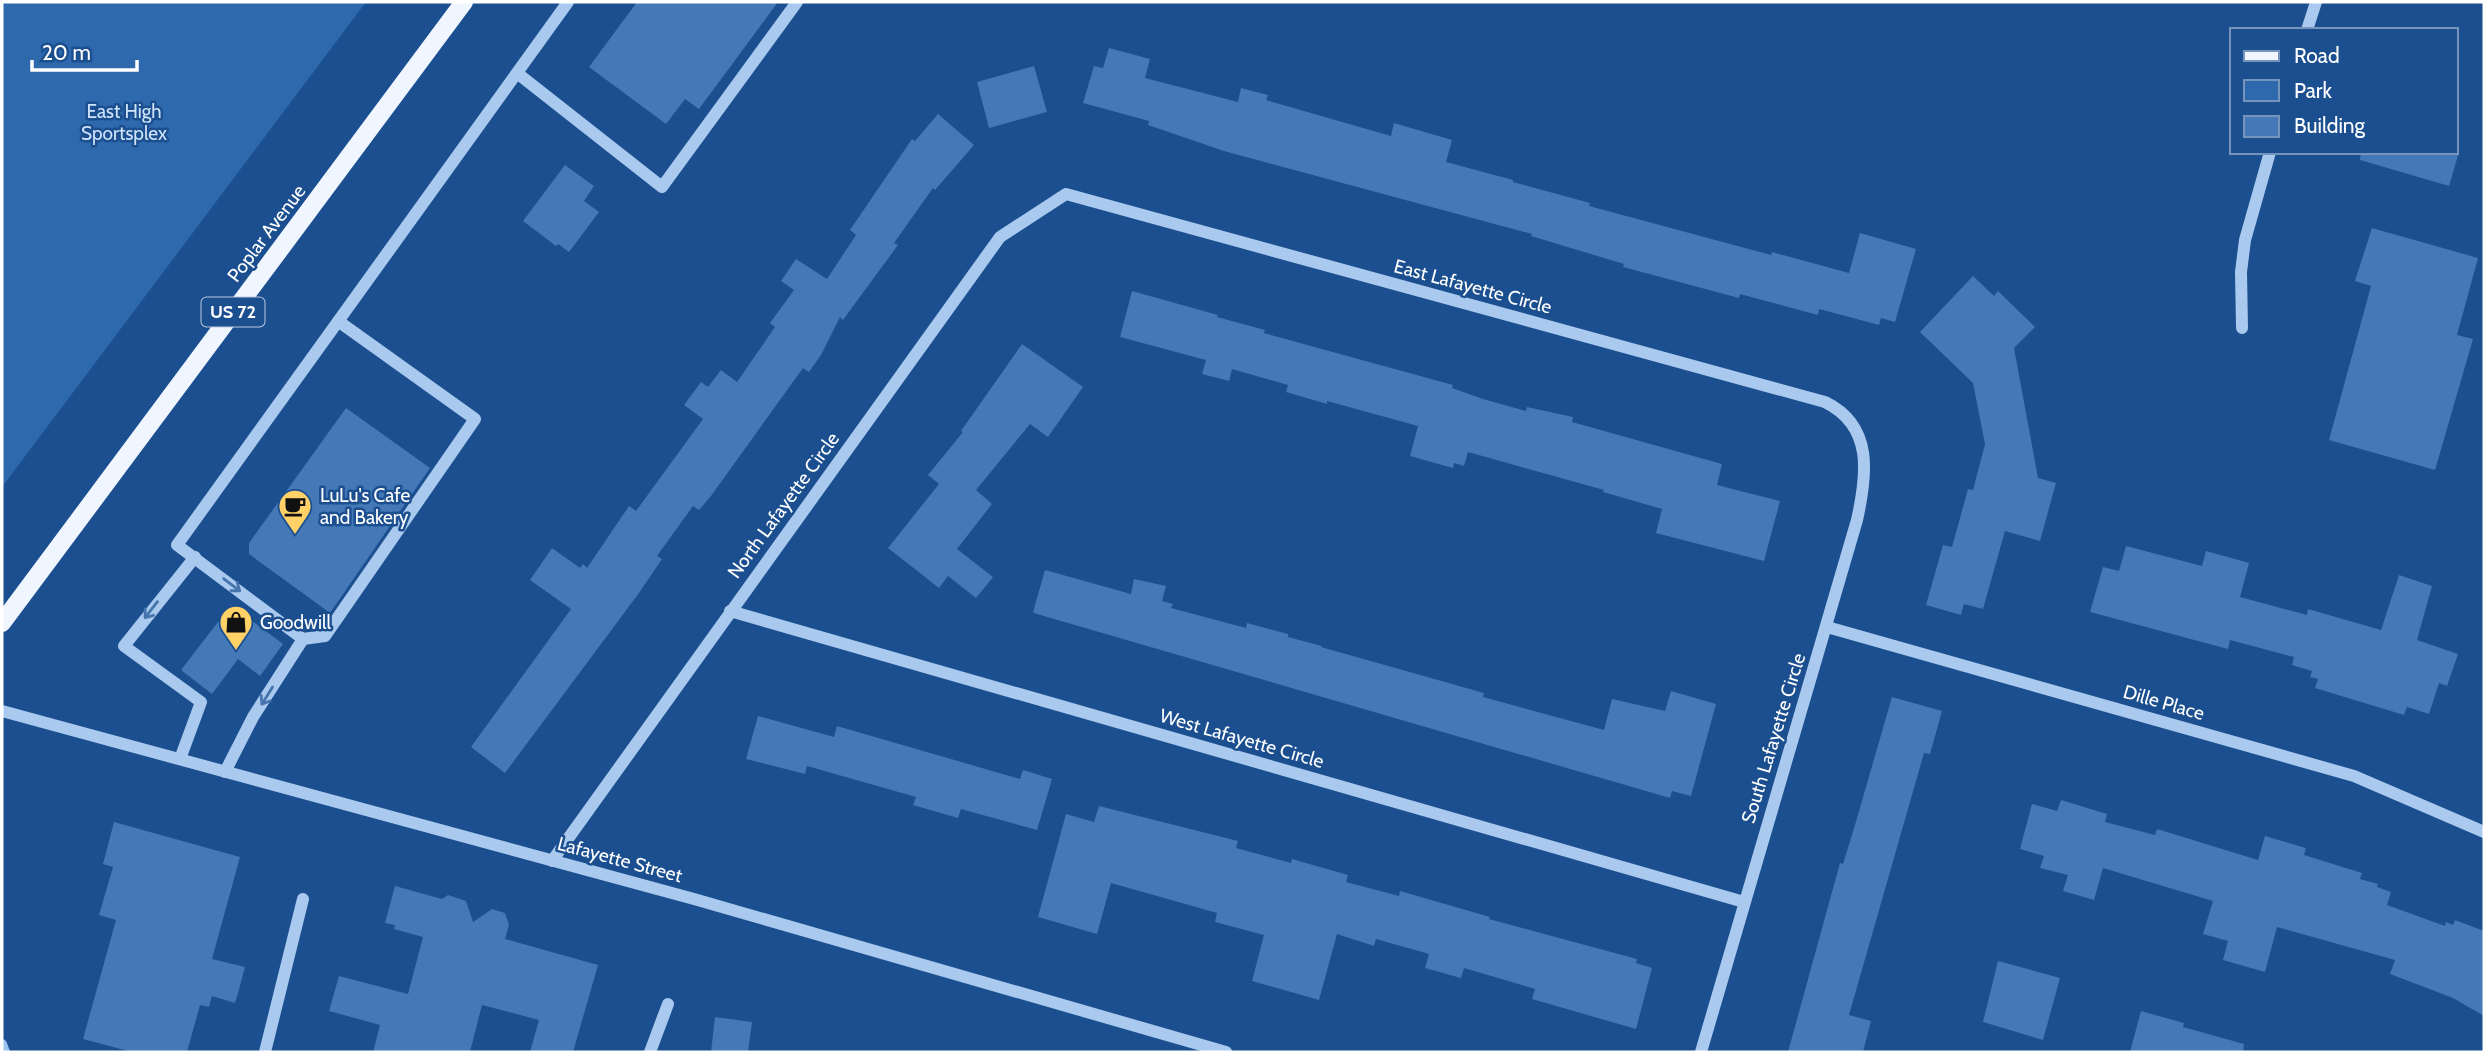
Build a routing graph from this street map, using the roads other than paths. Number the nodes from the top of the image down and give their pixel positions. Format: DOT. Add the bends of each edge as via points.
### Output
graph roads {
  1 [pos="464,2"];
  2 [pos="568,2"];
  3 [pos="797,2"];
  4 [pos="2316,2"];
  5 [pos="2308,28"];
  6 [pos="517,73"];
  7 [pos="2269,154"];
  8 [pos="1066,194"];
  9 [pos="338,321"];
  10 [pos="2242,328"];
  11 [pos="1857,434"];
  12 [pos="195,557"];
  13 [pos="730,611"];
  14 [pos="2,623"];
  15 [pos="1827,627"];
  16 [pos="303,639"];
  17 [pos="2,711"];
  18 [pos="180,760"];
  19 [pos="225,772"];
  20 [pos="2484,832"];
  21 [pos="552,861"];
  22 [pos="303,899"];
  23 [pos="1744,902"];
  24 [pos="667,1004"];
  25 [pos="265,1052"];
  26 [pos="650,1052"];
  27 [pos="1226,1052"];
  28 [pos="1701,1052"];
  1 -- 14 [label="main road, Poplar Avenue / US 72"];
  2 -- 6 [label="street"];
  3 -- 6 [label="street" via="662,187"];
  4 -- 5 [label="street"];
  6 -- 9 [label="street"];
  7 -- 10 [label="street" via="2245,240"];
  8 -- 11 [label="street, East Lafayette Circle" via="1825,402 1846,416"];
  8 -- 13 [label="street, North Lafayette Circle" via="1000,237"];
  9 -- 12 [label="street" via="177,545"];
  9 -- 16 [label="street" via="475,419 325,636"];
  11 -- 15 [label="street, South Lafayette Circle" via="1866,471"];
  12 -- 16 [label="street, one-way"];
  12 -- 18 [label="street, one-way" via="124,646 201,702"];
  13 -- 21 [label="street, North Lafayette Circle"];
  13 -- 23 [label="street, West Lafayette Circle"];
  15 -- 20 [label="street, Dille Place" via="2354,776"];
  15 -- 23 [label="street, South Lafayette Circle"];
  16 -- 19 [label="street, one-way" via="253,717"];
  17 -- 18 [label="street, Lafayette Street"];
  18 -- 19 [label="street, Lafayette Street"];
  19 -- 21 [label="street, Lafayette Street"];
  21 -- 27 [label="street, Lafayette Street"];
  22 -- 25 [label="street"];
  23 -- 28 [label="street, South Lafayette Circle"];
  24 -- 26 [label="street"];
}
